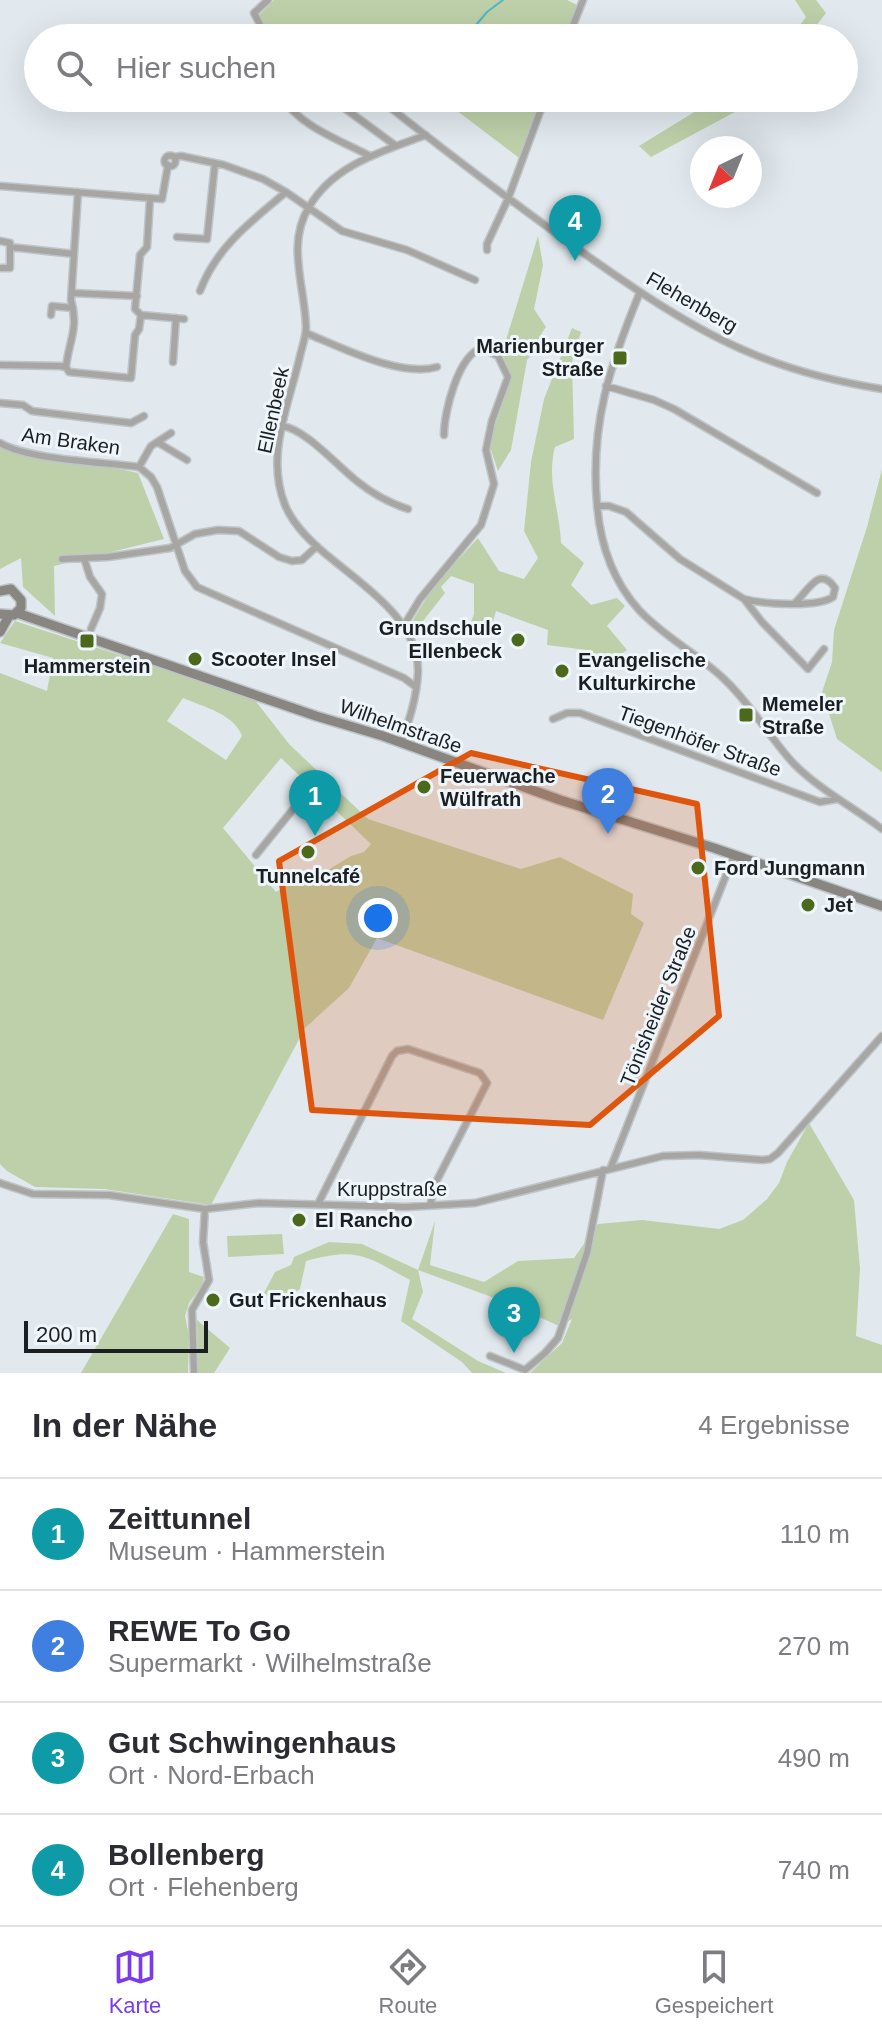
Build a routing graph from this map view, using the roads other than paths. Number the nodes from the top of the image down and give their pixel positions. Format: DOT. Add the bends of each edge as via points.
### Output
graph roads {
  1 [pos="268,0"];
  2 [pos="583,0"];
  3 [pos="260,24"];
  4 [pos="574,24"];
  5 [pos="296,112"];
  6 [pos="350,112"];
  7 [pos="396,112"];
  8 [pos="540,112"];
  9 [pos="426,135"];
  10 [pos="396,146"];
  11 [pos="370,156"];
  12 [pos="215,163"];
  13 [pos="0,186"];
  14 [pos="78,192"];
  15 [pos="286,192"];
  16 [pos="150,198"];
  17 [pos="508,199"];
  18 [pos="307,208"];
  19 [pos="177,237"];
  20 [pos="0,241"];
  21 [pos="10,247"];
  22 [pos="487,250"];
  23 [pos="74,254"];
  24 [pos="0,268"];
  25 [pos="475,280"];
  26 [pos="200,291"];
  27 [pos="640,292"];
  28 [pos="72,293"];
  29 [pos="137,296"];
  30 [pos="73,308"];
  31 [pos="51,315"];
  32 [pos="141,315"];
  33 [pos="176,318"];
  34 [pos="184,319"];
  35 [pos="306,333"];
  36 [pos="173,362"];
  37 [pos="0,365"];
  38 [pos="66,367"];
  39 [pos="437,367"];
  40 [pos="606,386"];
  41 [pos="882,389"];
  42 [pos="0,403"];
  43 [pos="144,416"];
  44 [pos="282,426"];
  45 [pos="171,433"];
  46 [pos="444,435"];
  47 [pos="157,442"];
  48 [pos="0,443"];
  49 [pos="187,460"];
  50 [pos="139,467"];
  51 [pos="817,493"];
  52 [pos="597,506"];
  53 [pos="408,509"];
  54 [pos="176,544"];
  55 [pos="317,546"];
  56 [pos="84,558"];
  57 [pos="62,559"];
  58 [pos="0,591"];
  59 [pos="744,599"];
  60 [pos="795,603"];
  61 [pos="11,613"];
  62 [pos="403,627"];
  63 [pos="91,629"];
  64 [pos="0,632"];
  65 [pos="824,649"];
  66 [pos="416,687"];
  67 [pos="553,719"];
  68 [pos="401,743"];
  69 [pos="307,792"];
  70 [pos="837,799"];
  71 [pos="882,829"];
  72 [pos="256,855"];
  73 [pos="734,855"];
  74 [pos="882,906"];
  75 [pos="882,1036"];
  76 [pos="607,1169"];
  77 [pos="0,1183"];
  78 [pos="318,1204"];
  79 [pos="430,1206"];
  80 [pos="205,1209"];
  81 [pos="490,1356"];
  82 [pos="194,1373"];
  1 -- 3 [label="street" via="254,13"];
  2 -- 4 [label="street"];
  5 -- 11 [label="street"];
  6 -- 10 [label="street"];
  7 -- 9 [label="street, Flehenberg"];
  8 -- 17 [label="street"];
  9 -- 10 [label="street"];
  9 -- 17 [label="street, Flehenberg"];
  10 -- 11 [label="street"];
  11 -- 18 [label="street" via="340,173"];
  12 -- 15 [label="street"];
  12 -- 16 [label="street" via="174,157 162,199"];
  12 -- 19 [label="street" via="207,239"];
  13 -- 14 [label="street"];
  14 -- 16 [label="street"];
  14 -- 23 [label="street"];
  15 -- 18 [label="street"];
  15 -- 26 [label="street" via="224,247"];
  16 -- 29 [label="street"];
  17 -- 22 [label="street"];
  17 -- 27 [label="street, Flehenberg"];
  18 -- 25 [label="street" via="342,231 407,250"];
  18 -- 35 [label="street, Ellenbeek" via="297,260"];
  20 -- 21 [label="street"];
  21 -- 23 [label="street"];
  21 -- 24 [label="street" via="10,268"];
  23 -- 28 [label="street"];
  27 -- 40 [label="street"];
  27 -- 41 [label="street, Flehenberg" via="752,354"];
  28 -- 29 [label="street"];
  28 -- 30 [label="street"];
  29 -- 32 [label="street" via="135,309"];
  30 -- 31 [label="street" via="52,306"];
  30 -- 38 [label="street"];
  32 -- 33 [label="street"];
  32 -- 38 [label="street" via="131,378 69,372"];
  33 -- 34 [label="street"];
  33 -- 36 [label="street"];
  35 -- 39 [label="street" via="394,365"];
  35 -- 44 [label="street, Ellenbeek"];
  37 -- 38 [label="street"];
  40 -- 51 [label="street" via="674,409"];
  40 -- 52 [label="street" via="595,443"];
  42 -- 43 [label="street" via="126,423"];
  44 -- 53 [label="street" via="304,436 379,497"];
  44 -- 55 [label="street, Ellenbeek" via="278,482 296,524"];
  45 -- 47 [label="street, Am Braken"];
  46 -- 62 [label="street" via="447,406 467,361 482,348 498,356 508,377 486,450 495,477 487,512"];
  47 -- 49 [label="street"];
  47 -- 50 [label="street, Am Braken"];
  48 -- 50 [label="street, Am Braken" via="34,455"];
  50 -- 54 [label="street, Am Braken" via="157,487"];
  52 -- 59 [label="street" via="626,512 680,559"];
  52 -- 70 [label="street" via="605,554 639,609 725,679 795,764"];
  54 -- 55 [label="street" via="202,533 239,531 292,561 302,560"];
  54 -- 56 [label="street"];
  54 -- 66 [label="street, Am Braken" via="197,587"];
  55 -- 62 [label="street, Ellenbeek" via="372,591"];
  56 -- 57 [label="street"];
  56 -- 63 [label="street" via="102,594"];
  58 -- 61 [label="main road, Wilhelmstraße" via="16,591"];
  59 -- 60 [label="street"];
  59 -- 65 [label="street" via="808,669"];
  60 -- 60 [label="street" via="825,602 835,588 829,580 815,579"];
  61 -- 64 [label="main road"];
  61 -- 68 [label="main road, Wilhelmstraße"];
  62 -- 66 [label="street, Ellenbeek" via="415,654"];
  66 -- 68 [label="street, Ellenbeek"];
  67 -- 70 [label="street, Tiegenhöfer Straße" via="580,713 820,802"];
  68 -- 73 [label="main road, Wilhelmstraße"];
  69 -- 72 [label="street"];
  70 -- 71 [label="street"];
  73 -- 74 [label="main road, Wilhelmstraße"];
  73 -- 76 [label="street, Tönisheider Straße"];
  75 -- 76 [label="street, Kruppstraße" via="770,1159 678,1154"];
  76 -- 79 [label="street, Kruppstraße" via="475,1203"];
  76 -- 81 [label="street, Tönisheider Straße" via="587,1253 558,1338 525,1370"];
  77 -- 80 [label="street, Kruppstraße" via="33,1194 109,1195"];
  78 -- 79 [label="street, Kruppstraße"];
  78 -- 79 [label="street" via="392,1056 408,1049 480,1073 487,1083 435,1184"];
  78 -- 80 [label="street, Kruppstraße"];
  80 -- 82 [label="street" via="209,1280 192,1310"];
}
